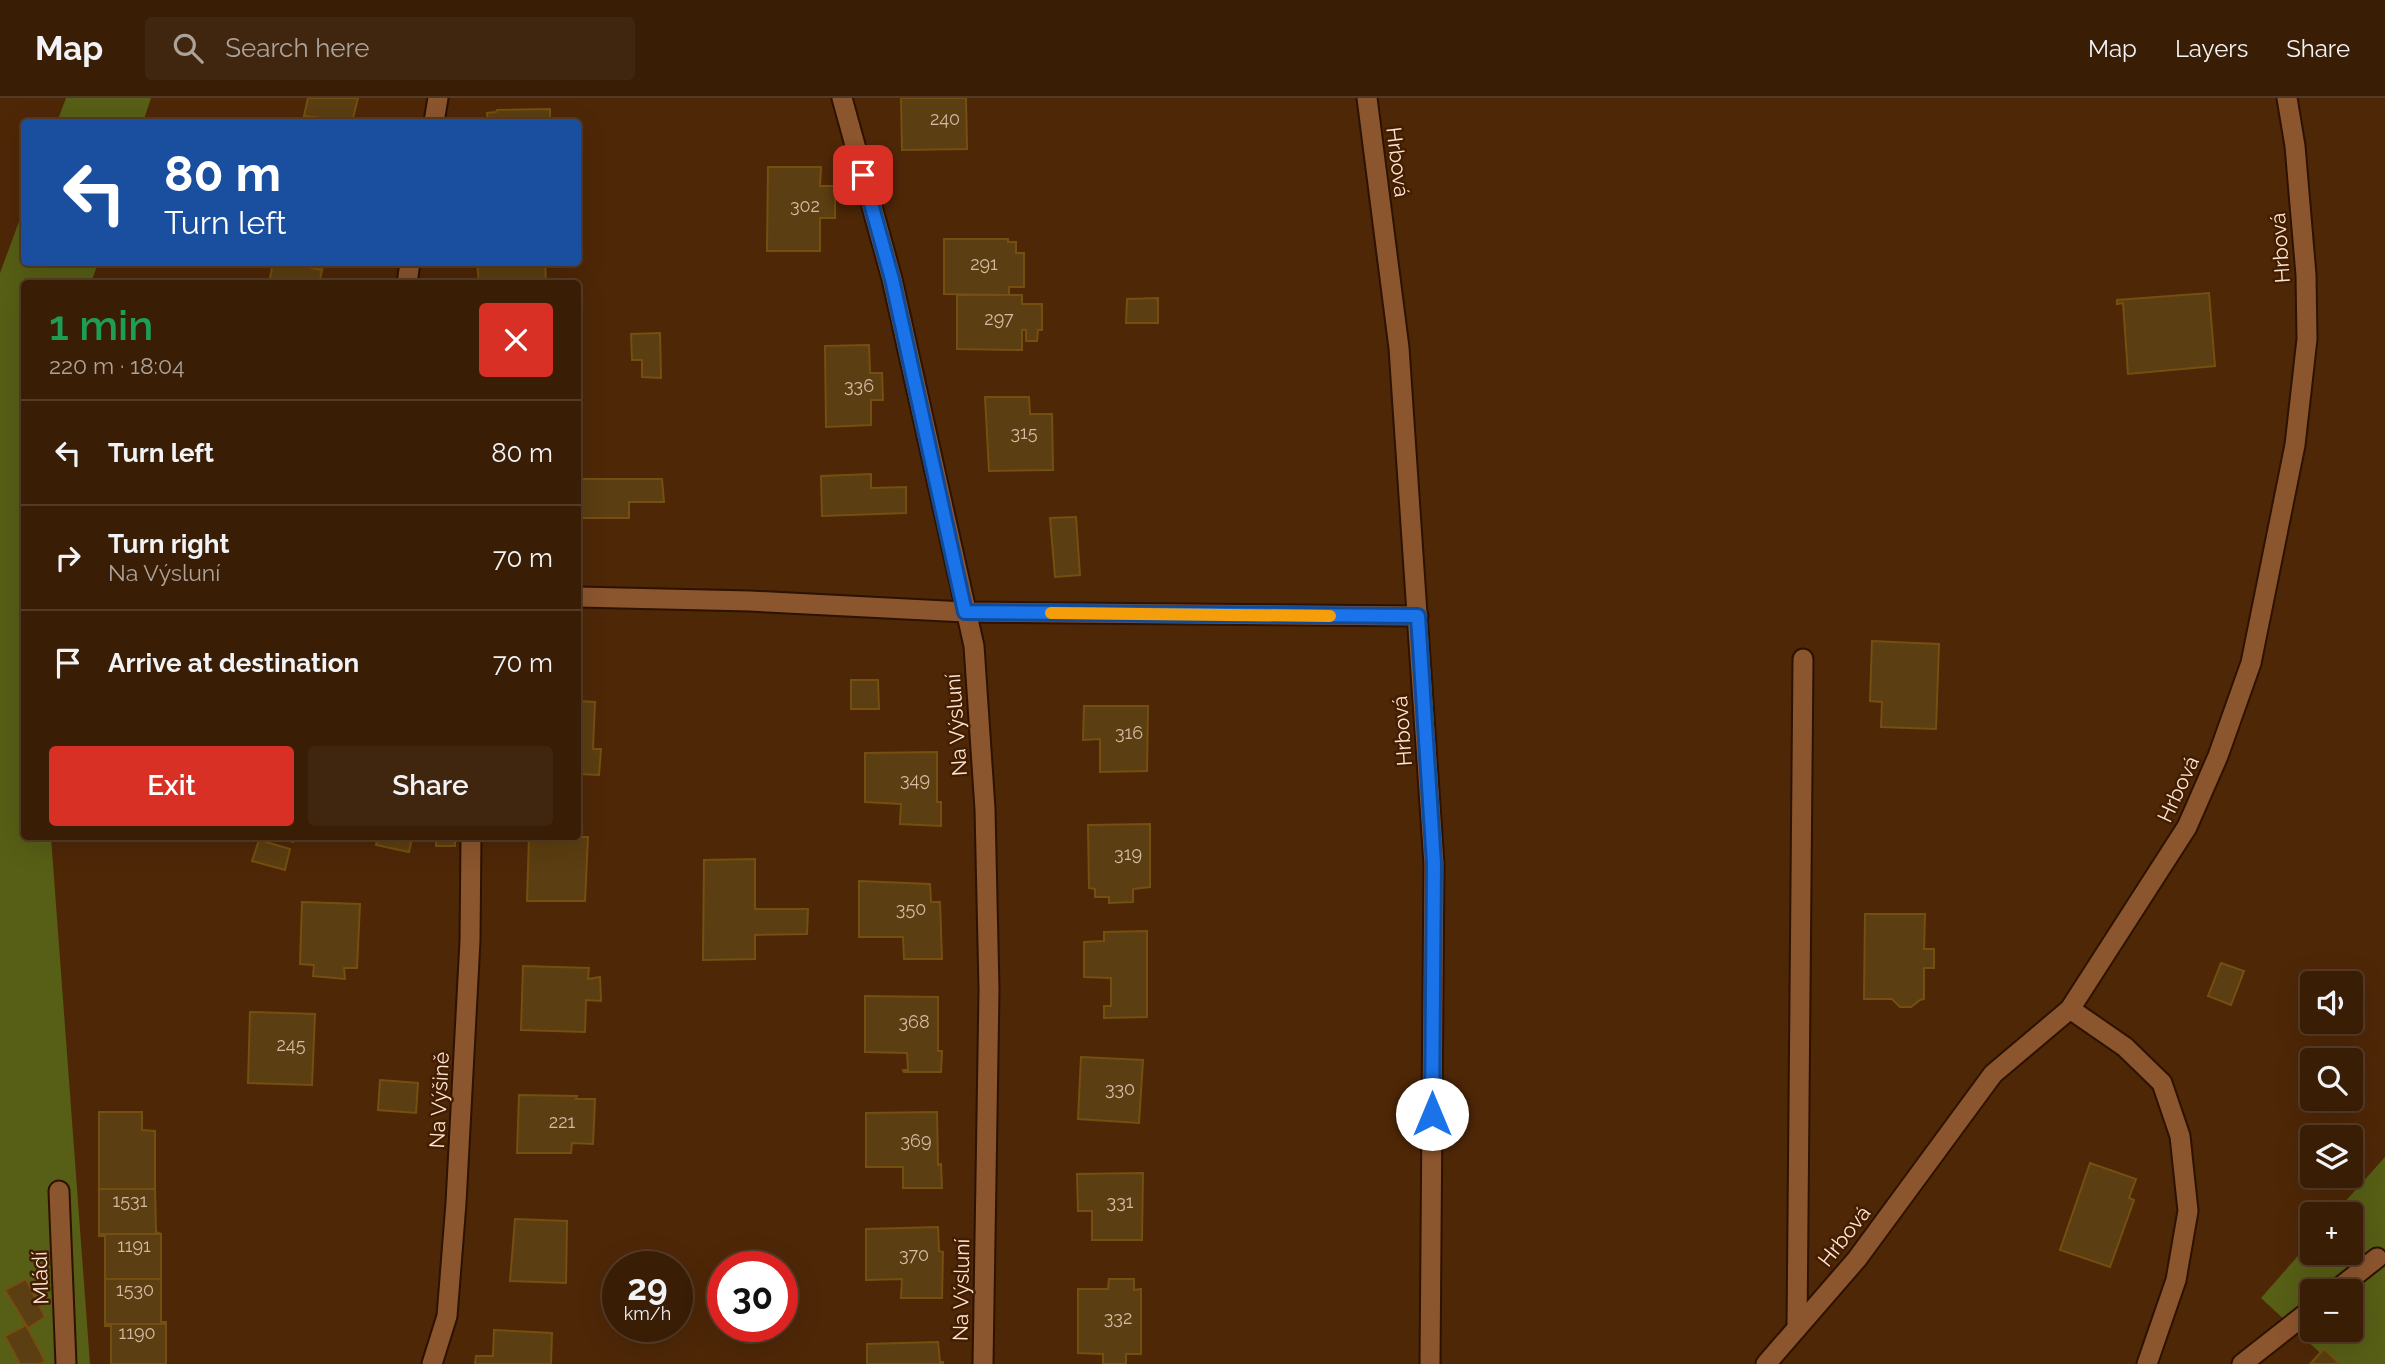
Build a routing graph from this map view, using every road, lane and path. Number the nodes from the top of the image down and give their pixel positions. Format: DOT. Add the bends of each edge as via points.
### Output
graph roads {
  1 [pos="438,98"];
  2 [pos="842,98"];
  3 [pos="1367,98"];
  4 [pos="2287,98"];
  5 [pos="434,119"];
  6 [pos="581,597"];
  7 [pos="965,612"];
  8 [pos="1418,616"];
  9 [pos="1803,659"];
  10 [pos="471,840"];
  11 [pos="2070,1009"];
  12 [pos="59,1191"];
  13 [pos="2377,1258"];
  14 [pos="2350,1279"];
  15 [pos="2300,1318"];
  16 [pos="1797,1328"];
  17 [pos="66,1364"];
  18 [pos="432,1364"];
  19 [pos="983,1364"];
  20 [pos="1430,1364"];
  21 [pos="1766,1364"];
  22 [pos="2147,1364"];
  23 [pos="2242,1364"];
  1 -- 5 [label="street"];
  2 -- 7 [label="street, Na Výsluní" via="892,279"];
  3 -- 8 [label="street, Hrbová" via="1399,348"];
  4 -- 11 [label="street, Hrbová" via="2306,275 2307,339 2295,445 2251,663 2188,827"];
  6 -- 7 [label="street"];
  7 -- 8 [label="street"];
  7 -- 19 [label="street, Na Výsluní" via="974,646 989,990"];
  8 -- 20 [label="street, Hrbová" via="1434,864"];
  9 -- 16 [label="street"];
  10 -- 18 [label="street, Na Výšině" via="455,1216 447,1315"];
  11 -- 16 [label="street, Hrbová" via="1993,1074 1857,1259"];
  11 -- 22 [label="street" via="2125,1047 2162,1083 2180,1136 2188,1211 2176,1280"];
  12 -- 17 [label="street, Mládí"];
  13 -- 14 [label="street"];
  15 -- 23 [label="street"];
  16 -- 21 [label="street, Hrbová"];
}
